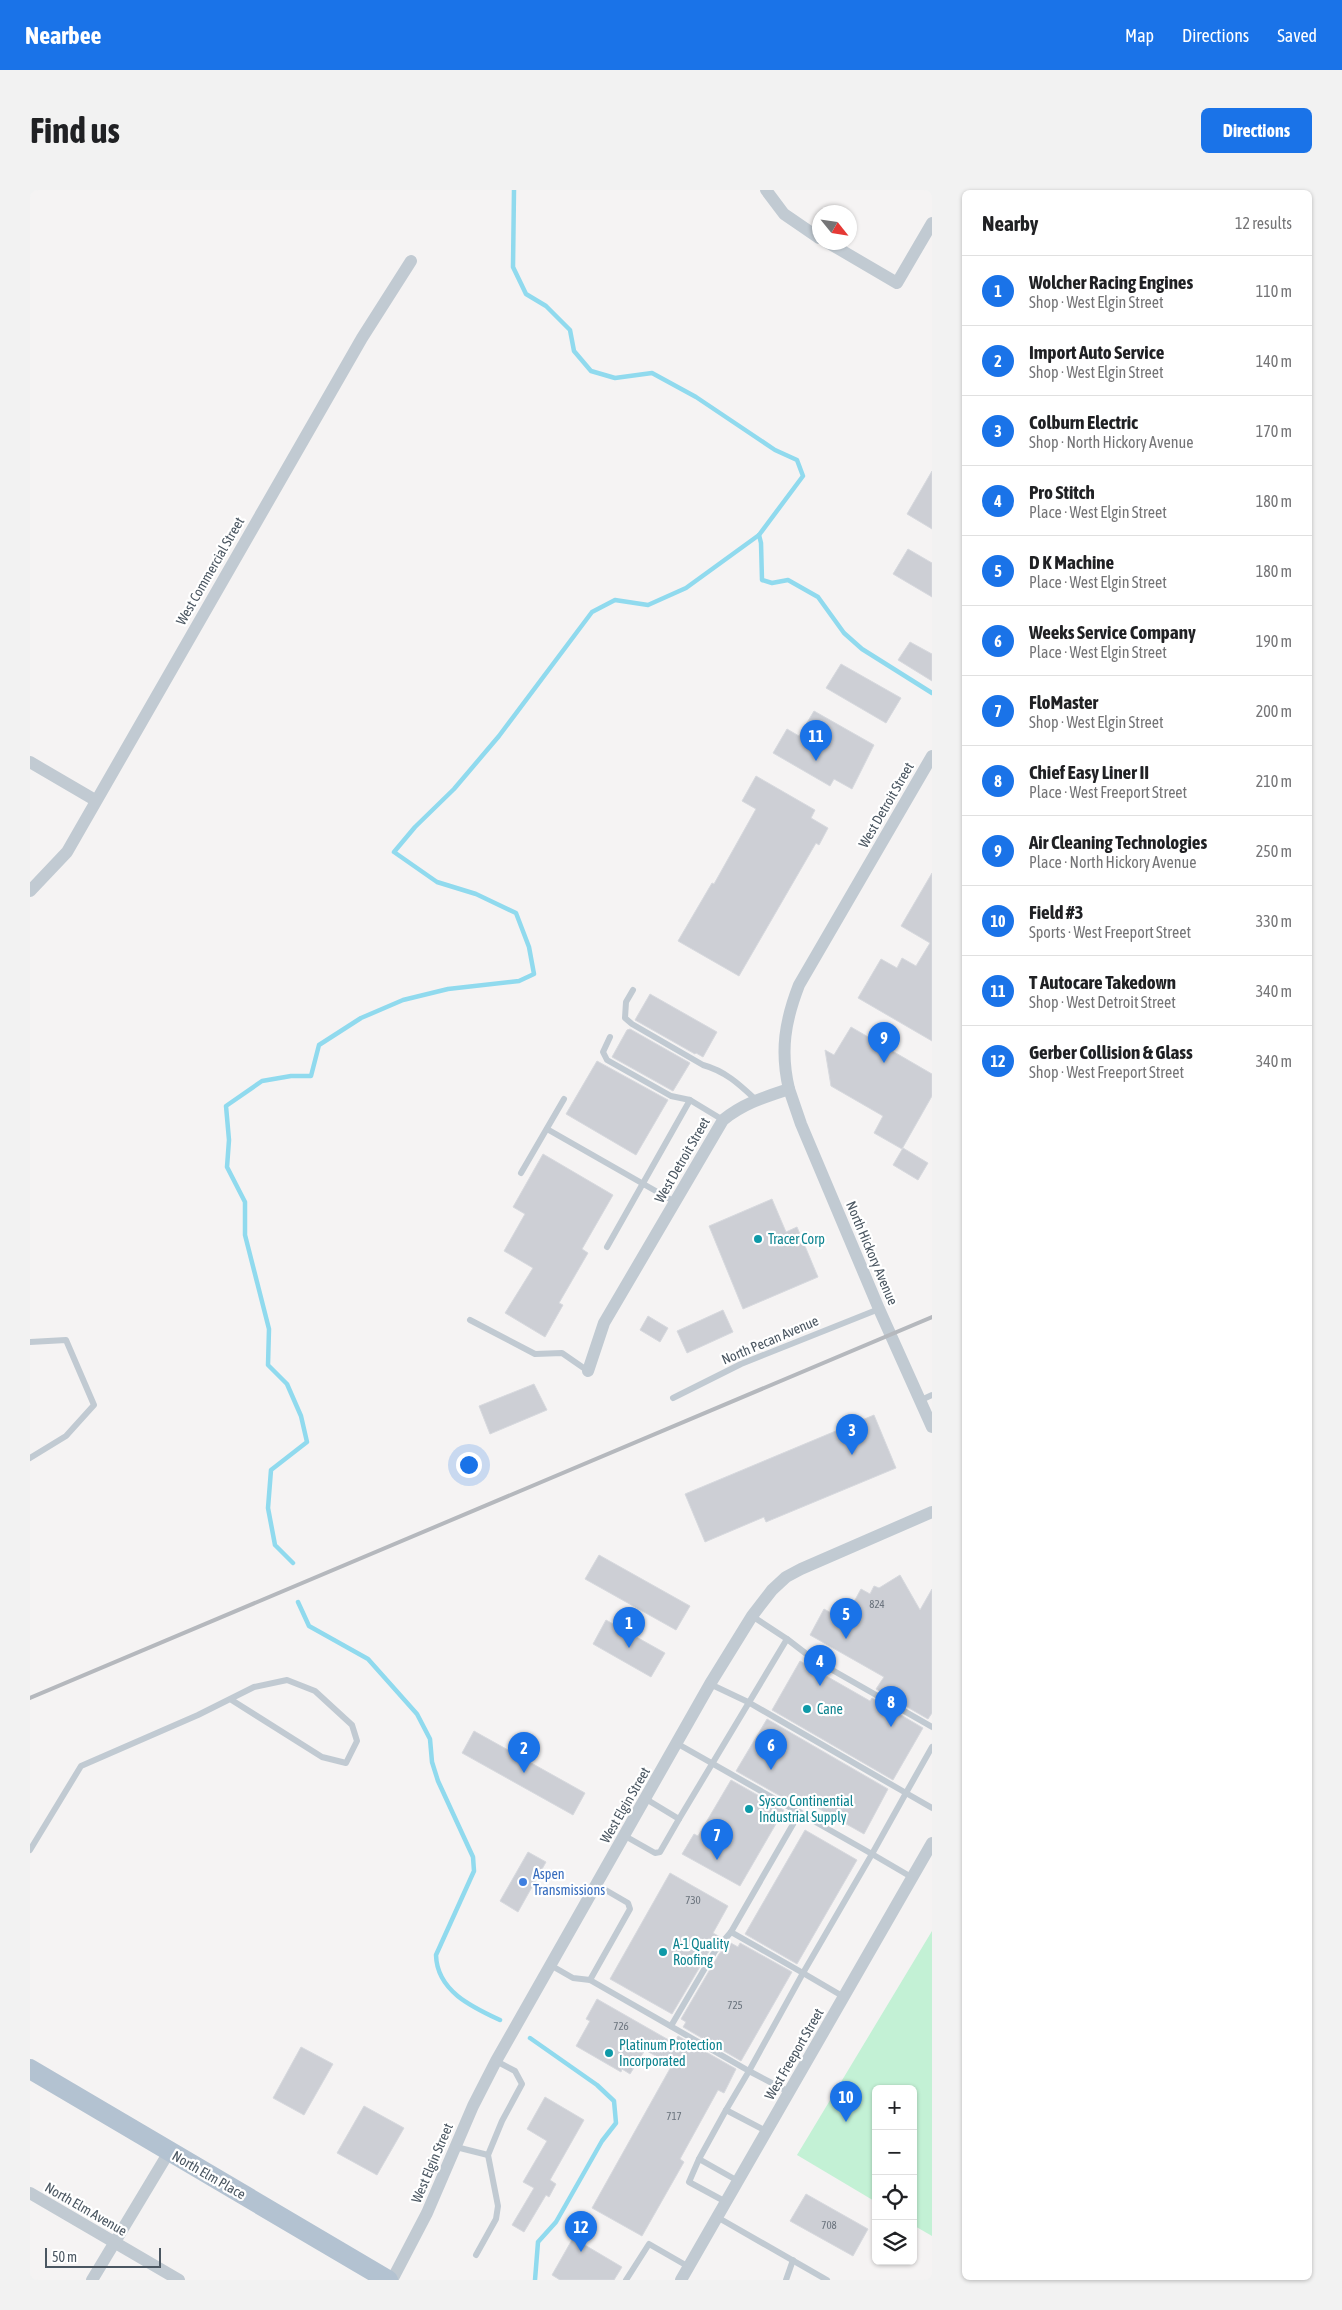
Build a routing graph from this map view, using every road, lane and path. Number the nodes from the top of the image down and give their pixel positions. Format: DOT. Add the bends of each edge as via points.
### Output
graph roads {
  1 [pos="766,190"];
  2 [pos="932,223"];
  3 [pos="812,233"];
  4 [pos="840,250"];
  5 [pos="411,261"];
  6 [pos="932,756"];
  7 [pos="30,762"];
  8 [pos="95,800"];
  9 [pos="30,891"];
  10 [pos="633,990"];
  11 [pos="610,1037"];
  12 [pos="789,1089"];
  13 [pos="564,1100"];
  14 [pos="690,1100"];
  15 [pos="755,1100"];
  16 [pos="723,1120"];
  17 [pos="546,1129"];
  18 [pos="521,1173"];
  19 [pos="641,1184"];
  20 [pos="675,1202"];
  21 [pos="607,1247"];
  22 [pos="879,1309"];
  23 [pos="470,1320"];
  24 [pos="30,1342"];
  25 [pos="588,1371"];
  26 [pos="932,1395"];
  27 [pos="673,1398"];
  28 [pos="919,1401"];
  29 [pos="932,1427"];
  30 [pos="30,1458"];
  31 [pos="932,1512"];
  32 [pos="752,1616"];
  33 [pos="787,1639"];
  34 [pos="710,1684"];
  35 [pos="230,1699"];
  36 [pos="748,1702"];
  37 [pos="932,1727"];
  38 [pos="678,1744"];
  39 [pos="932,1747"];
  40 [pos="712,1763"];
  41 [pos="906,1793"];
  42 [pos="646,1799"];
  43 [pos="932,1808"];
  44 [pos="800,1812"];
  45 [pos="679,1819"];
  46 [pos="625,1836"];
  47 [pos="932,1843"];
  48 [pos="30,1850"];
  49 [pos="872,1854"];
  50 [pos="913,1878"];
  51 [pos="597,1886"];
  52 [pos="731,1932"];
  53 [pos="552,1966"];
  54 [pos="803,1973"];
  55 [pos="590,1980"];
  56 [pos="844,1996"];
  57 [pos="671,2026"];
  58 [pos="496,2061"];
  59 [pos="30,2069"];
  60 [pos="748,2071"];
  61 [pos="789,2092"];
  62 [pos="726,2110"];
  63 [pos="766,2131"];
  64 [pos="456,2147"];
  65 [pos="169,2152"];
  66 [pos="488,2155"];
  67 [pos="700,2159"];
  68 [pos="738,2181"];
  69 [pos="30,2193"];
  70 [pos="726,2202"];
  71 [pos="718,2217"];
  72 [pos="114,2242"];
  73 [pos="476,2255"];
  74 [pos="793,2260"];
  75 [pos="689,2267"];
  76 [pos="92,2280"];
  77 [pos="179,2280"];
  78 [pos="390,2280"];
  79 [pos="626,2280"];
  80 [pos="681,2280"];
  81 [pos="786,2280"];
  82 [pos="827,2280"];
  1 -- 3 [label="street" via="784,214"];
  2 -- 4 [label="street" via="897,284"];
  5 -- 8 [label="street, West Commercial Street" via="362,338"];
  6 -- 12 [label="street, West Detroit Street" via="799,986 784,1042"];
  7 -- 8 [label="street"];
  8 -- 9 [label="street, West Commercial Street" via="66,852"];
  10 -- 15 [label="lane" via="626,1002 625,1018 703,1065 730,1077"];
  11 -- 14 [label="lane" via="603,1052 607,1060 671,1096"];
  12 -- 15 [label="street, West Detroit Street"];
  12 -- 22 [label="street, North Hickory Avenue"];
  13 -- 17 [label="lane"];
  14 -- 16 [label="lane"];
  14 -- 19 [label="lane"];
  15 -- 16 [label="street, West Detroit Street"];
  16 -- 20 [label="street, West Detroit Street"];
  17 -- 18 [label="lane"];
  17 -- 19 [label="lane" via="614,1165"];
  19 -- 20 [label="lane"];
  19 -- 21 [label="lane"];
  20 -- 25 [label="street, West Detroit Street" via="604,1323"];
  22 -- 27 [label="lane, North Pecan Avenue" via="741,1364"];
  22 -- 28 [label="street, North Hickory Avenue"];
  23 -- 25 [label="lane" via="535,1354 562,1353"];
  24 -- 30 [label="lane" via="66,1340 94,1405 66,1436"];
  26 -- 28 [label="lane"];
  28 -- 29 [label="street, North Hickory Avenue"];
  31 -- 32 [label="street, West Elgin Street" via="786,1577"];
  32 -- 33 [label="lane"];
  32 -- 34 [label="street, West Elgin Street"];
  33 -- 36 [label="lane"];
  33 -- 37 [label="lane" via="813,1659"];
  34 -- 36 [label="lane"];
  34 -- 38 [label="street, West Elgin Street"];
  35 -- 35 [label="lane" via="254,1687 287,1680 315,1691 352,1725 357,1741 346,1763 322,1757"];
  35 -- 48 [label="lane" via="81,1766"];
  36 -- 40 [label="lane"];
  36 -- 41 [label="lane"];
  38 -- 40 [label="lane"];
  38 -- 42 [label="street, West Elgin Street"];
  39 -- 41 [label="lane"];
  40 -- 44 [label="lane"];
  40 -- 45 [label="lane"];
  41 -- 43 [label="lane"];
  41 -- 49 [label="lane"];
  42 -- 45 [label="lane"];
  42 -- 46 [label="street, West Elgin Street"];
  44 -- 49 [label="lane"];
  44 -- 52 [label="lane"];
  45 -- 46 [label="lane" via="660,1852 655,1853"];
  46 -- 51 [label="street, West Elgin Street"];
  47 -- 50 [label="street, West Freeport Street"];
  49 -- 50 [label="lane"];
  49 -- 54 [label="lane"];
  50 -- 56 [label="street, West Freeport Street"];
  51 -- 53 [label="street, West Elgin Street"];
  51 -- 55 [label="lane" via="628,1903 630,1909"];
  52 -- 54 [label="lane"];
  52 -- 57 [label="lane" via="714,1951"];
  53 -- 55 [label="lane" via="573,1978"];
  53 -- 58 [label="street, West Elgin Street"];
  54 -- 56 [label="lane"];
  54 -- 60 [label="lane"];
  55 -- 57 [label="lane"];
  56 -- 61 [label="street, West Freeport Street"];
  57 -- 60 [label="lane"];
  58 -- 64 [label="street, West Elgin Street"];
  58 -- 66 [label="lane" via="515,2071 522,2084"];
  59 -- 65 [label="main road, North Elm Place"];
  60 -- 61 [label="lane"];
  60 -- 62 [label="lane"];
  61 -- 63 [label="street, West Freeport Street"];
  62 -- 63 [label="lane"];
  62 -- 67 [label="lane"];
  63 -- 68 [label="street, West Freeport Street"];
  64 -- 66 [label="lane"];
  64 -- 78 [label="street, West Elgin Street" via="427,2213"];
  65 -- 72 [label="street"];
  65 -- 78 [label="main road, North Elm Place"];
  66 -- 73 [label="lane" via="498,2206 496,2219"];
  67 -- 68 [label="lane"];
  67 -- 70 [label="lane" via="689,2182"];
  68 -- 70 [label="street, West Freeport Street"];
  69 -- 72 [label="street, North Elm Avenue"];
  70 -- 71 [label="street, West Freeport Street"];
  71 -- 74 [label="lane"];
  71 -- 75 [label="street, West Freeport Street"];
  72 -- 76 [label="street"];
  72 -- 77 [label="street, North Elm Avenue"];
  74 -- 81 [label="lane"];
  74 -- 82 [label="lane"];
  75 -- 79 [label="lane" via="649,2244"];
  75 -- 80 [label="street, West Freeport Street"];
}
